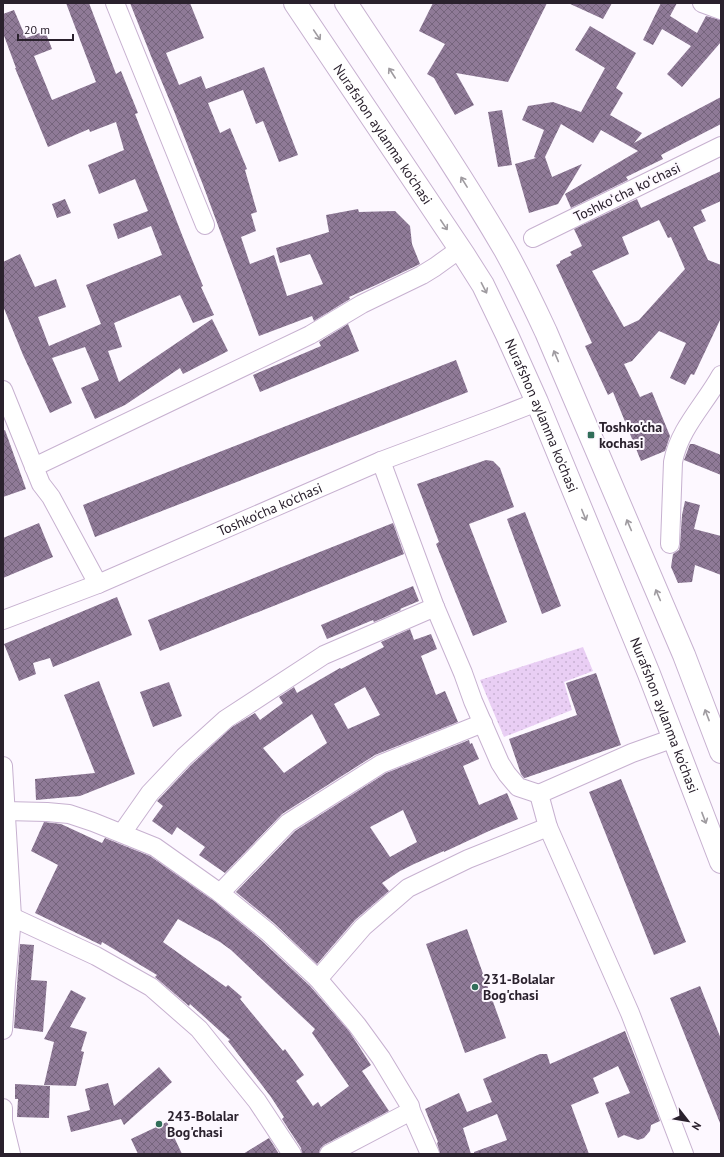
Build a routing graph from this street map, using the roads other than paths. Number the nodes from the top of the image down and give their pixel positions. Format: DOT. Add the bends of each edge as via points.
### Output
graph roads {
  1 [pos="115,3"];
  2 [pos="295,3"];
  3 [pos="346,3"];
  4 [pos="702,3"];
  5 [pos="721,10"];
  6 [pos="721,146"];
  7 [pos="205,225"];
  8 [pos="533,238"];
  9 [pos="460,249"];
  10 [pos="721,375"];
  11 [pos="3,390"];
  12 [pos="537,402"];
  13 [pos="381,460"];
  14 [pos="34,466"];
  15 [pos="670,544"];
  16 [pos="98,584"];
  17 [pos="435,607"];
  18 [pos="3,620"];
  19 [pos="483,723"];
  20 [pos="674,738"];
  21 [pos="721,752"];
  22 [pos="3,766"];
  23 [pos="539,794"];
  24 [pos="5,811"];
  25 [pos="548,827"];
  26 [pos="122,833"];
  27 [pos="721,862"];
  28 [pos="220,893"];
  29 [pos="12,917"];
  30 [pos="318,979"];
  31 [pos="3,1030"];
  32 [pos="3,1108"];
  33 [pos="411,1111"];
  34 [pos="3,1121"];
  35 [pos="11,1154"];
  36 [pos="292,1154"];
  37 [pos="329,1154"];
  38 [pos="430,1154"];
  39 [pos="684,1154"];
  1 -- 7 [label="street"];
  2 -- 9 [label="main road, Nurafshon aylanma ko'chasi, one-way"];
  21 -- 3 [label="main road, one-way" via="684,656 528,293 462,179"];
  4 -- 5 [label="street"];
  6 -- 8 [label="street, Toshkoʻcha koʻchasi"];
  9 -- 12 [label="main road, Nurafshon aylanma ko'chasi, one-way" via="482,285"];
  9 -- 14 [label="street" via="422,275 362,304 310,336"];
  10 -- 15 [label="street" via="682,437 675,454"];
  11 -- 14 [label="street"];
  12 -- 13 [label="street, Toshko'cha ko'chasi"];
  12 -- 20 [label="main road, Nurafshon aylanma ko'chasi, one-way"];
  13 -- 16 [label="street, Toshko'cha ko'chasi"];
  13 -- 17 [label="street"];
  14 -- 16 [label="street" via="41,484"];
  16 -- 18 [label="street, Toshko'cha ko'chasi"];
  17 -- 19 [label="street"];
  17 -- 26 [label="street" via="324,655 226,719 184,757 150,793"];
  19 -- 23 [label="street" via="507,774 518,787"];
  19 -- 28 [label="street" via="381,764 288,823"];
  20 -- 23 [label="street" via="632,753"];
  20 -- 27 [label="main road, Nurafshon aylanma ko'chasi, one-way"];
  22 -- 24 [label="street"];
  23 -- 25 [label="street"];
  24 -- 26 [label="street" via="69,814"];
  24 -- 29 [label="street"];
  25 -- 30 [label="street" via="468,859 408,888 363,927"];
  25 -- 39 [label="street" via="630,1014"];
  26 -- 28 [label="street" via="155,847"];
  28 -- 30 [label="street" via="268,932"];
  29 -- 31 [label="street"];
  29 -- 36 [label="street" via="96,956 151,987 199,1029 258,1101"];
  30 -- 33 [label="street" via="381,1058"];
  32 -- 34 [label="street"];
  33 -- 37 [label="street"];
  33 -- 38 [label="street"];
  34 -- 35 [label="street"];
}
